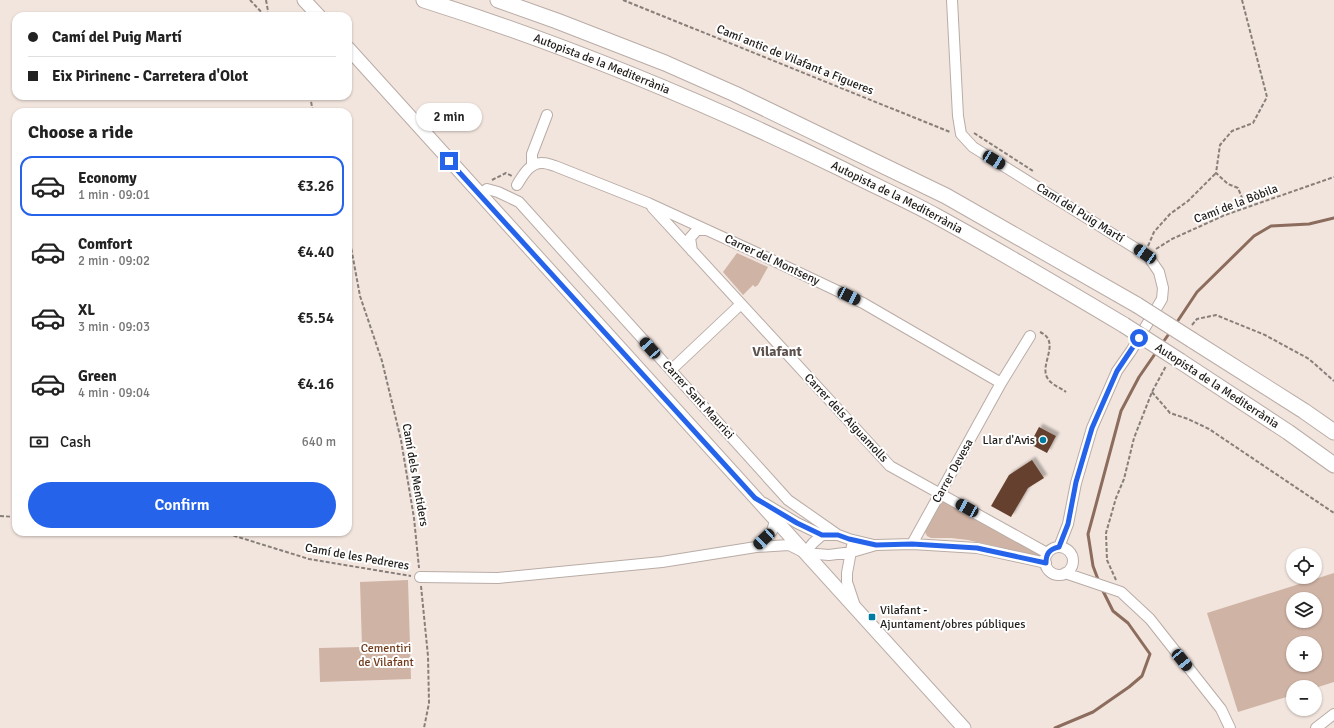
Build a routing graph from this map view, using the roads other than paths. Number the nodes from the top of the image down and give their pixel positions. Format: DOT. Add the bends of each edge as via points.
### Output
graph roads {
  1 [pos="424,0"];
  2 [pos="498,0"];
  3 [pos="952,0"];
  4 [pos="352,52"];
  5 [pos="547,115"];
  6 [pos="532,166"];
  7 [pos="517,185"];
  8 [pos="498,192"];
  9 [pos="480,194"];
  10 [pos="519,202"];
  11 [pos="648,203"];
  12 [pos="709,230"];
  13 [pos="692,250"];
  14 [pos="741,304"];
  15 [pos="1030,336"];
  16 [pos="670,370"];
  17 [pos="1001,383"];
  18 [pos="1334,432"];
  19 [pos="1334,465"];
  20 [pos="940,494"];
  21 [pos="755,498"];
  22 [pos="797,523"];
  23 [pos="776,527"];
  24 [pos="822,535"];
  25 [pos="838,535"];
  26 [pos="849,539"];
  27 [pos="912,544"];
  28 [pos="876,545"];
  29 [pos="756,547"];
  30 [pos="1059,547"];
  31 [pos="852,552"];
  32 [pos="805,553"];
  33 [pos="1046,558"];
  34 [pos="1065,573"];
  35 [pos="420,577"];
  36 [pos="856,610"];
  37 [pos="1330,721"];
  38 [pos="964,728"];
  39 [pos="1230,728"];
  40 [pos="1316,728"];
  1 -- 19 [label="highway, Autopista de la Mediterrània, bridge" via="551,44 657,85 728,115 934,215 1033,270 1124,326 1288,432"];
  2 -- 18 [label="highway, Autopista de la Mediterrània, bridge" via="665,63 946,196 1190,335"];
  3 -- 30 [label="street, Camí del Puig Martí" via="961,134 973,147 1147,255 1159,272 1163,288 1162,299 1117,371 1092,428 1076,482 1068,524"];
  4 -- 9 [label="main road"];
  5 -- 6 [label="street" via="532,154"];
  6 -- 7 [label="street"];
  6 -- 11 [label="street, Carrer del Montseny" via="542,163 555,166"];
  7 -- 8 [label="street"];
  7 -- 10 [label="street"];
  8 -- 9 [label="street" via="487,189"];
  8 -- 10 [label="street"];
  9 -- 21 [label="main road"];
  10 -- 16 [label="street, Carrer Sant Maurici"];
  11 -- 12 [label="street, Carrer del Montseny"];
  11 -- 13 [label="street, Carrer dels Aiguamolls"];
  12 -- 13 [label="street" via="697,230 690,238"];
  12 -- 17 [label="street, Carrer del Montseny" via="863,303"];
  13 -- 14 [label="street, Carrer dels Aiguamolls"];
  14 -- 16 [label="street"];
  14 -- 20 [label="street, Carrer dels Aiguamolls" via="890,466"];
  15 -- 17 [label="street, Carrer Devesa"];
  16 -- 25 [label="street, Carrer Sant Maurici" via="788,500"];
  17 -- 20 [label="street, Carrer Devesa"];
  20 -- 27 [label="street, Carrer Devesa"];
  20 -- 33 [label="street, Carrer dels Aiguamolls"];
  21 -- 22 [label="street"];
  21 -- 23 [label="main road"];
  22 -- 23 [label="street"];
  22 -- 24 [label="street"];
  23 -- 29 [label="street"];
  23 -- 32 [label="main road"];
  24 -- 25 [label="street"];
  24 -- 32 [label="street"];
  25 -- 26 [label="street"];
  26 -- 28 [label="street"];
  26 -- 31 [label="street"];
  27 -- 28 [label="street"];
  27 -- 33 [label="street" via="977,548"];
  28 -- 31 [label="street"];
  29 -- 32 [label="street" via="789,545"];
  29 -- 35 [label="street" via="662,562 498,578"];
  30 -- 33 [label="street" via="1054,548"];
  30 -- 34 [label="street" via="1069,551 1073,560 1072,567"];
  31 -- 32 [label="street" via="829,555"];
  31 -- 36 [label="street" via="847,582"];
  32 -- 36 [label="main road"];
  33 -- 34 [label="street" via="1051,572"];
  34 -- 39 [label="street" via="1121,592 1150,619 1221,709"];
  36 -- 38 [label="main road"];
  37 -- 40 [label="street"];
}
